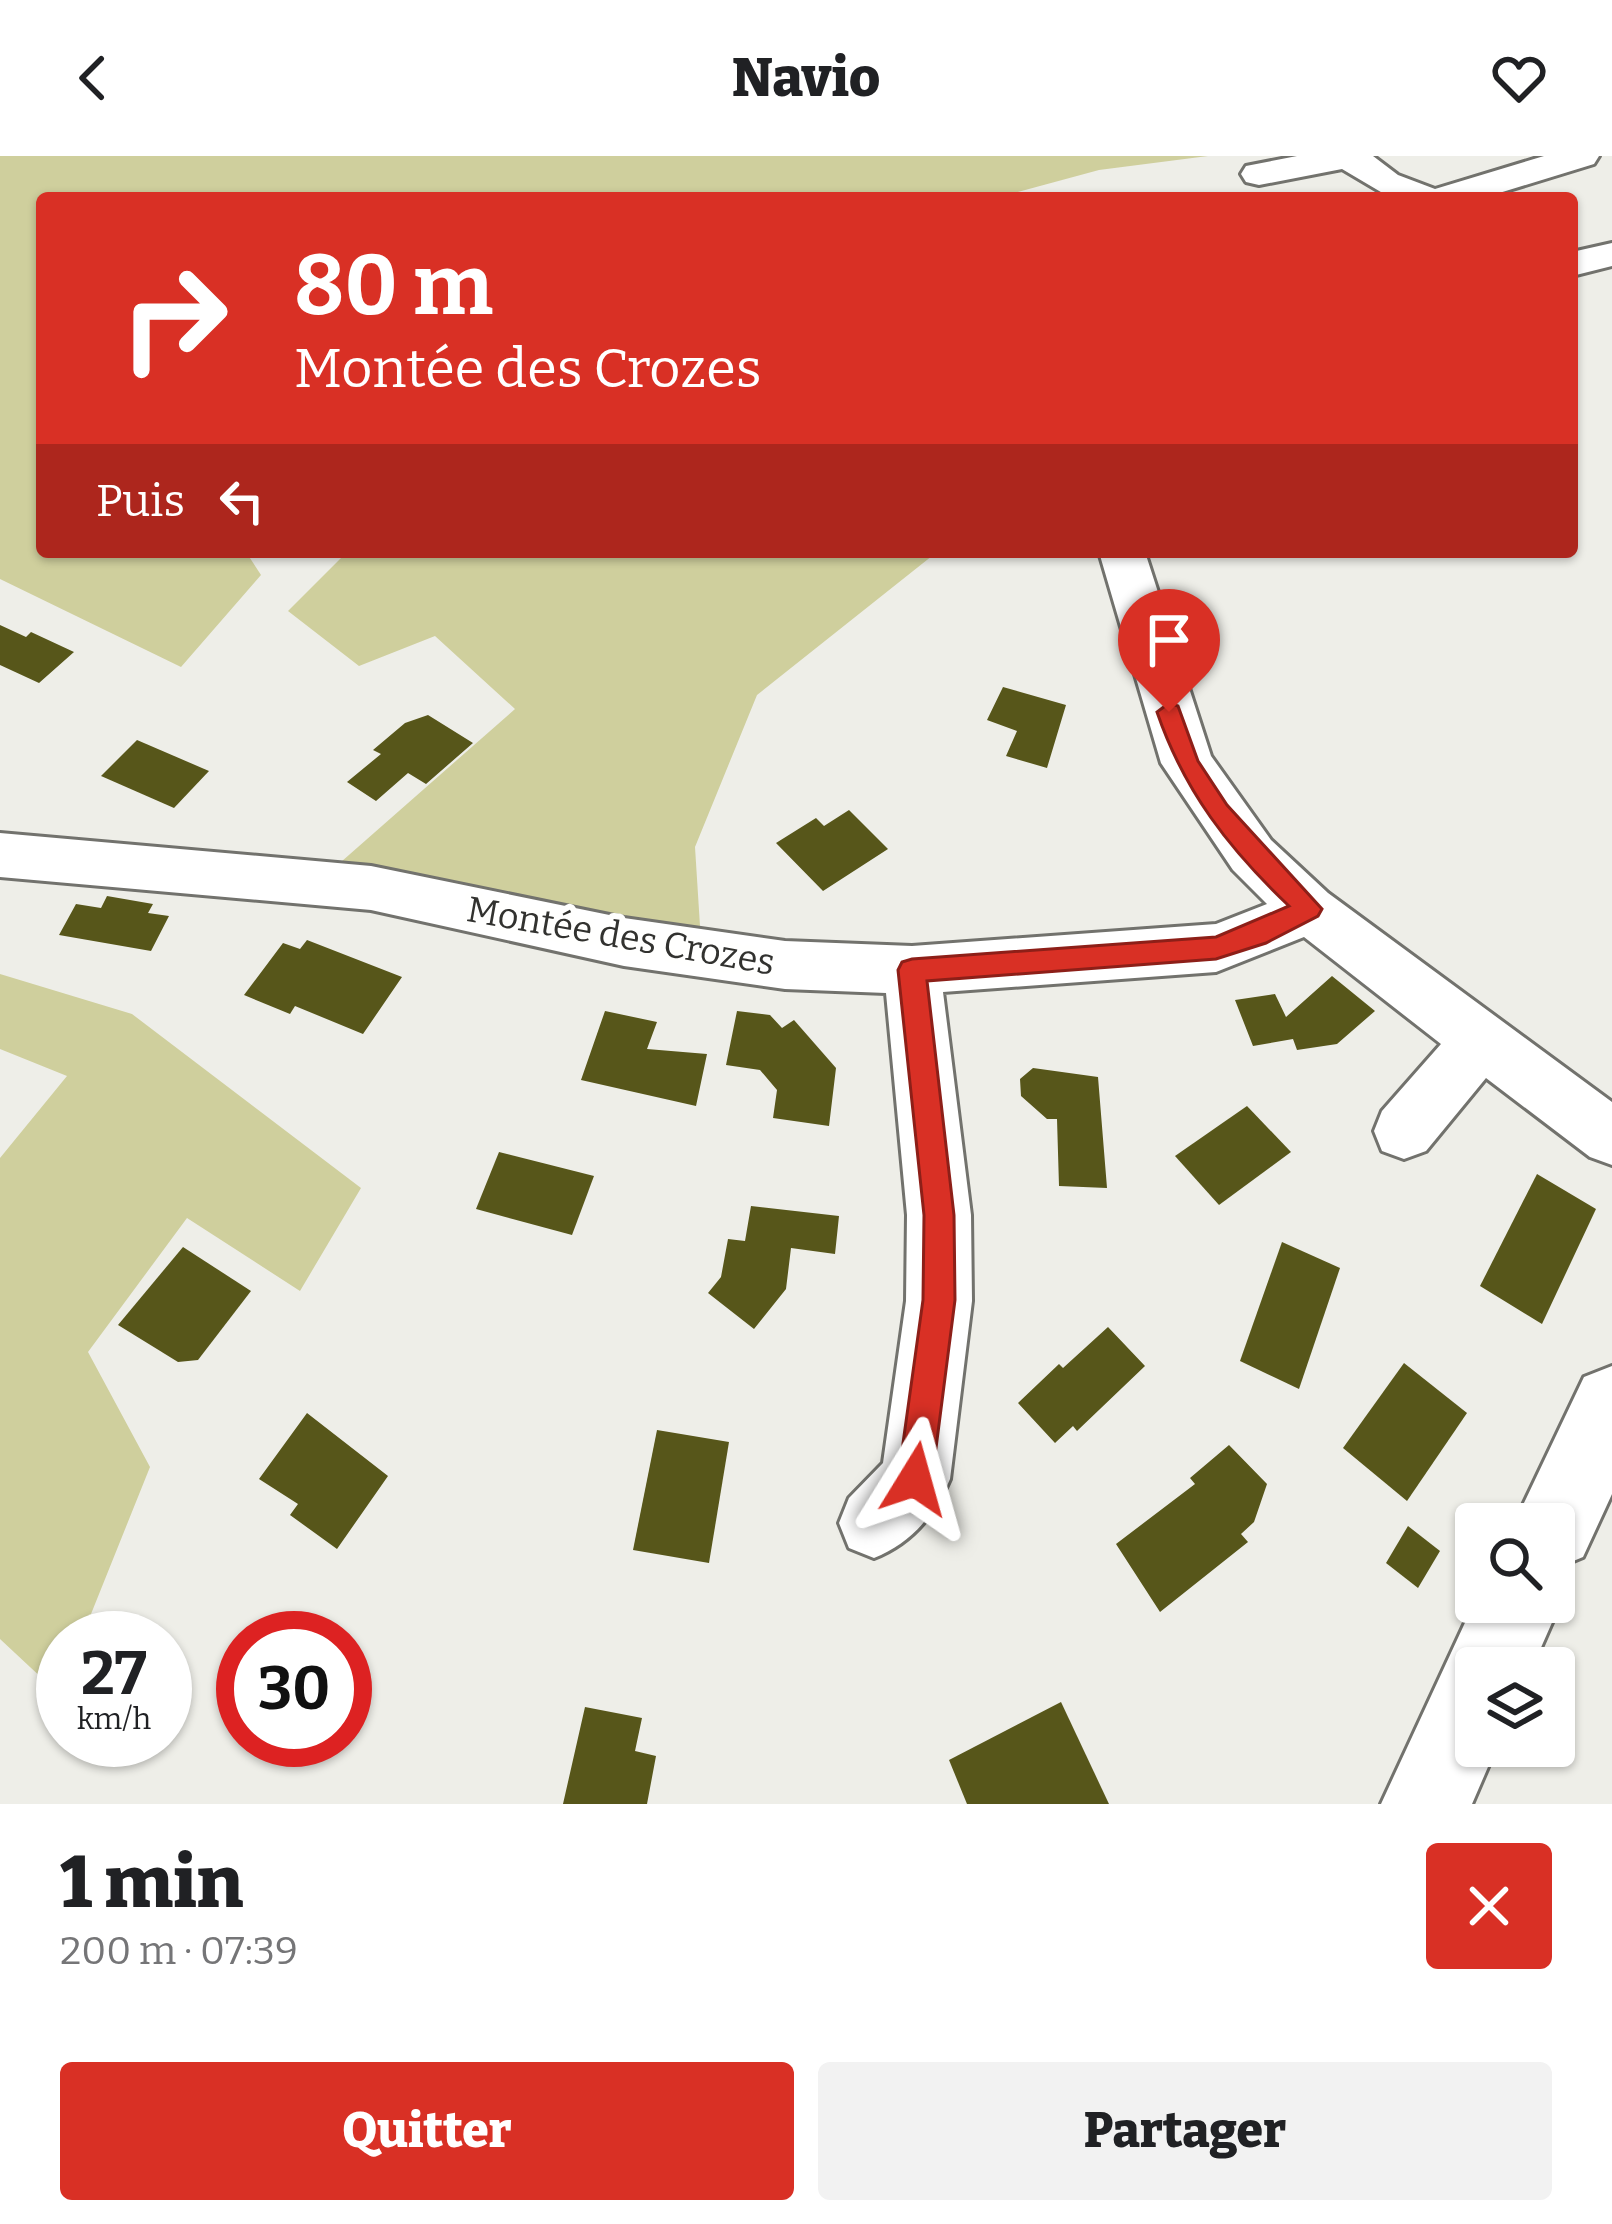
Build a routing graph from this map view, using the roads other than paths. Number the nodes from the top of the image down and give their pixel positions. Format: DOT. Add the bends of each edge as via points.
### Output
graph roads {
  1 [pos="1581,156"];
  2 [pos="1352,157"];
  3 [pos="1259,174"];
  4 [pos="1407,192"];
  5 [pos="1464,192"];
  6 [pos="1612,254"];
  7 [pos="1578,262"];
  8 [pos="1124,558"];
  9 [pos="0,855"];
  10 [pos="1309,909"];
  11 [pos="912,970"];
  12 [pos="1480,1040"];
  13 [pos="1404,1131"];
  14 [pos="1612,1137"];
  15 [pos="1612,1405"];
  16 [pos="1566,1503"];
  17 [pos="874,1522"];
  18 [pos="1455,1740"];
  19 [pos="1426,1804"];
  1 -- 5 [label="street"];
  2 -- 3 [label="street"];
  2 -- 4 [label="street"];
  6 -- 7 [label="street"];
  8 -- 10 [label="street" via="1187,763 1252,855"];
  9 -- 11 [label="street, Montée des Crozes" via="318,880 730,960"];
  10 -- 11 [label="street, Montée des Crozes" via="1216,948"];
  10 -- 12 [label="street"];
  11 -- 17 [label="street" via="939,1215 939,1300 915,1479"];
  12 -- 13 [label="street"];
  12 -- 14 [label="street"];
  15 -- 16 [label="main road"];
  18 -- 19 [label="main road"];
}
